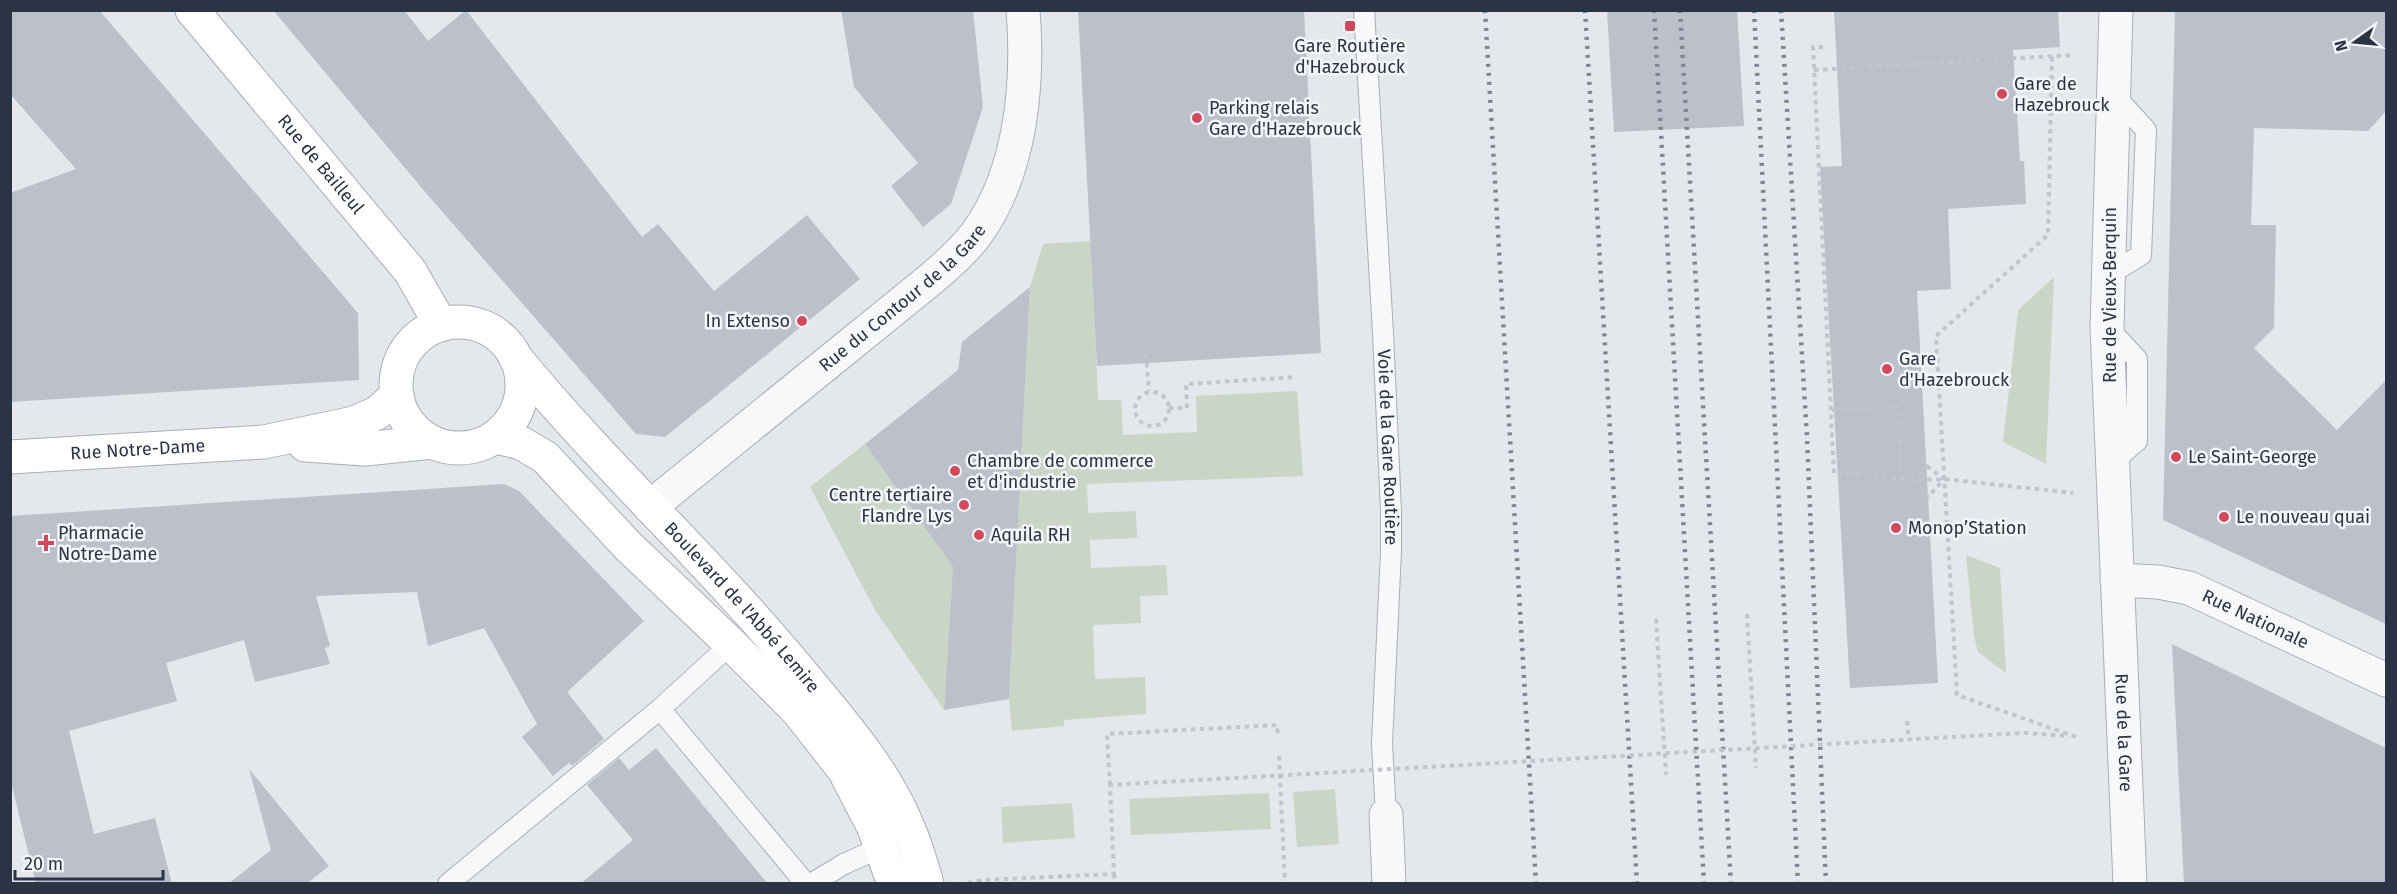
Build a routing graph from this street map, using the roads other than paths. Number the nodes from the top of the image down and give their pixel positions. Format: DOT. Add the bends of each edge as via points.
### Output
graph roads {
  1 [pos="192,10"];
  2 [pos="1023,10"];
  3 [pos="1364,10"];
  4 [pos="2116,10"];
  5 [pos="441,325"];
  6 [pos="515,357"];
  7 [pos="397,395"];
  8 [pos="496,437"];
  9 [pos="264,442"];
  10 [pos="432,442"];
  11 [pos="10,457"];
  12 [pos="650,507"];
  13 [pos="2117,580"];
  14 [pos="731,644"];
  15 [pos="2386,680"];
  16 [pos="660,709"];
  17 [pos="1386,815"];
  18 [pos="882,847"];
  19 [pos="448,884"];
  20 [pos="806,884"];
  21 [pos="812,884"];
  22 [pos="894,884"];
  23 [pos="927,884"];
  24 [pos="1389,884"];
  25 [pos="2130,884"];
  1 -- 5 [label="main road, Rue de Bailleul" via="410,271"];
  2 -- 12 [label="street, Rue du Contour de la Gare" via="1021,118 1008,167 978,232 931,279"];
  3 -- 17 [label="lane, Voie de la Gare Routière" via="1389,471 1391,551 1382,743"];
  4 -- 13 [label="street, Rue de Vieux-Berquin" via="2107,327"];
  5 -- 6 [label="main road" via="467,323 484,327 505,342"];
  5 -- 7 [label="main road" via="425,332 406,352 396,377"];
  6 -- 8 [label="main road" via="521,374 521,400 514,417"];
  6 -- 12 [label="main road, Boulevard de l'Abbé Lemire"];
  7 -- 9 [label="main road, Rue Notre-Dame" via="377,413 354,423"];
  7 -- 10 [label="main road" via="403,414 415,431"];
  8 -- 10 [label="main road" via="468,448"];
  8 -- 14 [label="main road, Boulevard de l'Abbé Lemire" via="521,443 544,457 628,546"];
  9 -- 10 [label="main road, Rue Notre-Dame" via="365,449"];
  9 -- 11 [label="main road, Rue Notre-Dame"];
  12 -- 23 [label="main road, Boulevard de l'Abbé Lemire" via="739,601 854,737 902,814"];
  13 -- 15 [label="street, Rue Nationale" via="2189,588"];
  13 -- 25 [label="street, Rue de la Gare"];
  14 -- 16 [label="lane"];
  14 -- 18 [label="main road, Boulevard de l'Abbé Lemire" via="797,710 831,751"];
  16 -- 19 [label="lane"];
  16 -- 20 [label="lane"];
  17 -- 24 [label="street, Voie de la Gare Routière"];
  18 -- 21 [label="lane"];
  18 -- 22 [label="main road, Boulevard de l'Abbé Lemire"];
}
